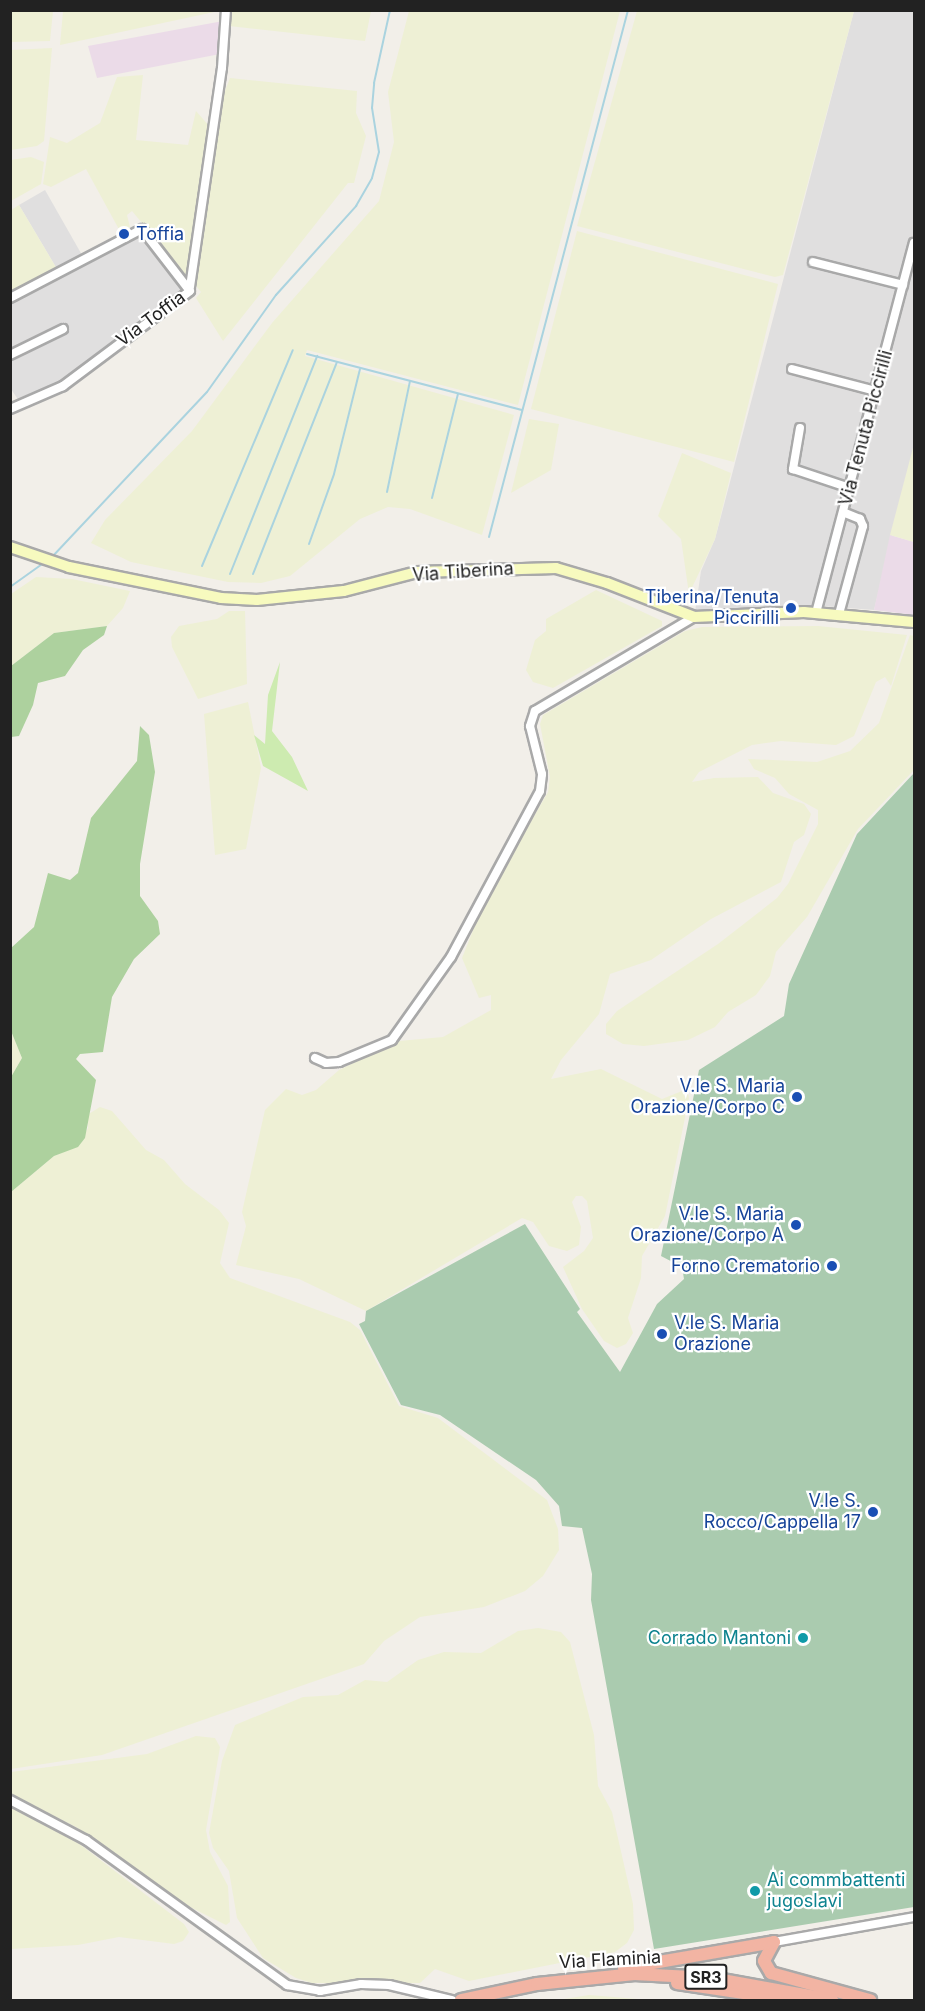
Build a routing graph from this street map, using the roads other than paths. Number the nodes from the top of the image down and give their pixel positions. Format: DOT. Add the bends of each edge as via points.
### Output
graph roads {
  1 [pos="226,10"];
  2 [pos="915,243"];
  3 [pos="813,262"];
  4 [pos="903,285"];
  5 [pos="190,287"];
  6 [pos="10,298"];
  7 [pos="63,329"];
  8 [pos="10,355"];
  9 [pos="792,369"];
  10 [pos="876,391"];
  11 [pos="10,409"];
  12 [pos="800,428"];
  13 [pos="850,488"];
  14 [pos="843,512"];
  15 [pos="10,547"];
  16 [pos="816,613"];
  17 [pos="839,614"];
  18 [pos="694,617"];
  19 [pos="915,622"];
  20 [pos="315,1058"];
  21 [pos="10,1800"];
  22 [pos="915,1917"];
  23 [pos="774,1942"];
  24 [pos="585,1977"];
  25 [pos="452,2001"];
  26 [pos="461,2001"];
  27 [pos="479,2001"];
  28 [pos="791,2001"];
  29 [pos="832,2001"];
  30 [pos="870,2001"];
  1 -- 5 [label="street" via="222,68"];
  2 -- 4 [label="street, Via Tenuta Piccirilli"];
  3 -- 4 [label="street"];
  4 -- 10 [label="street, Via Tenuta Piccirilli"];
  5 -- 6 [label="street, Via Toffia" via="142,229"];
  5 -- 11 [label="street, Via Toffia" via="186,298 148,319 74,379"];
  7 -- 8 [label="street"];
  9 -- 10 [label="street"];
  10 -- 13 [label="street, Via Tenuta Piccirilli"];
  12 -- 13 [label="street" via="793,469"];
  13 -- 14 [label="street, Via Tenuta Piccirilli"];
  14 -- 16 [label="street, Via Tenuta Piccirilli"];
  14 -- 17 [label="street" via="860,519 863,526"];
  15 -- 18 [label="main road, Via Tiberina" via="54,562 165,588 257,600 371,586 417,572 556,568"];
  16 -- 17 [label="main road, Via Tiberina"];
  16 -- 18 [label="main road, Via Tiberina"];
  17 -- 19 [label="main road, Via Tiberina"];
  18 -- 20 [label="street" via="536,711 531,726 542,774 540,791 451,957 392,1040 339,1062 326,1063"];
  21 -- 25 [label="street" via="86,1840 287,1985 320,1991 362,1984 389,1985"];
  22 -- 23 [label="street"];
  23 -- 24 [label="highway"];
  23 -- 30 [label="highway" via="764,1961 771,1973"];
  24 -- 26 [label="highway, Via Flaminia / SR3"];
  24 -- 29 [label="highway, Via Flaminia / SR3" via="657,1974 711,1978"];
  27 -- 28 [label="highway, Via Flaminia / SR3" via="612,1982 716,1987"];
}
